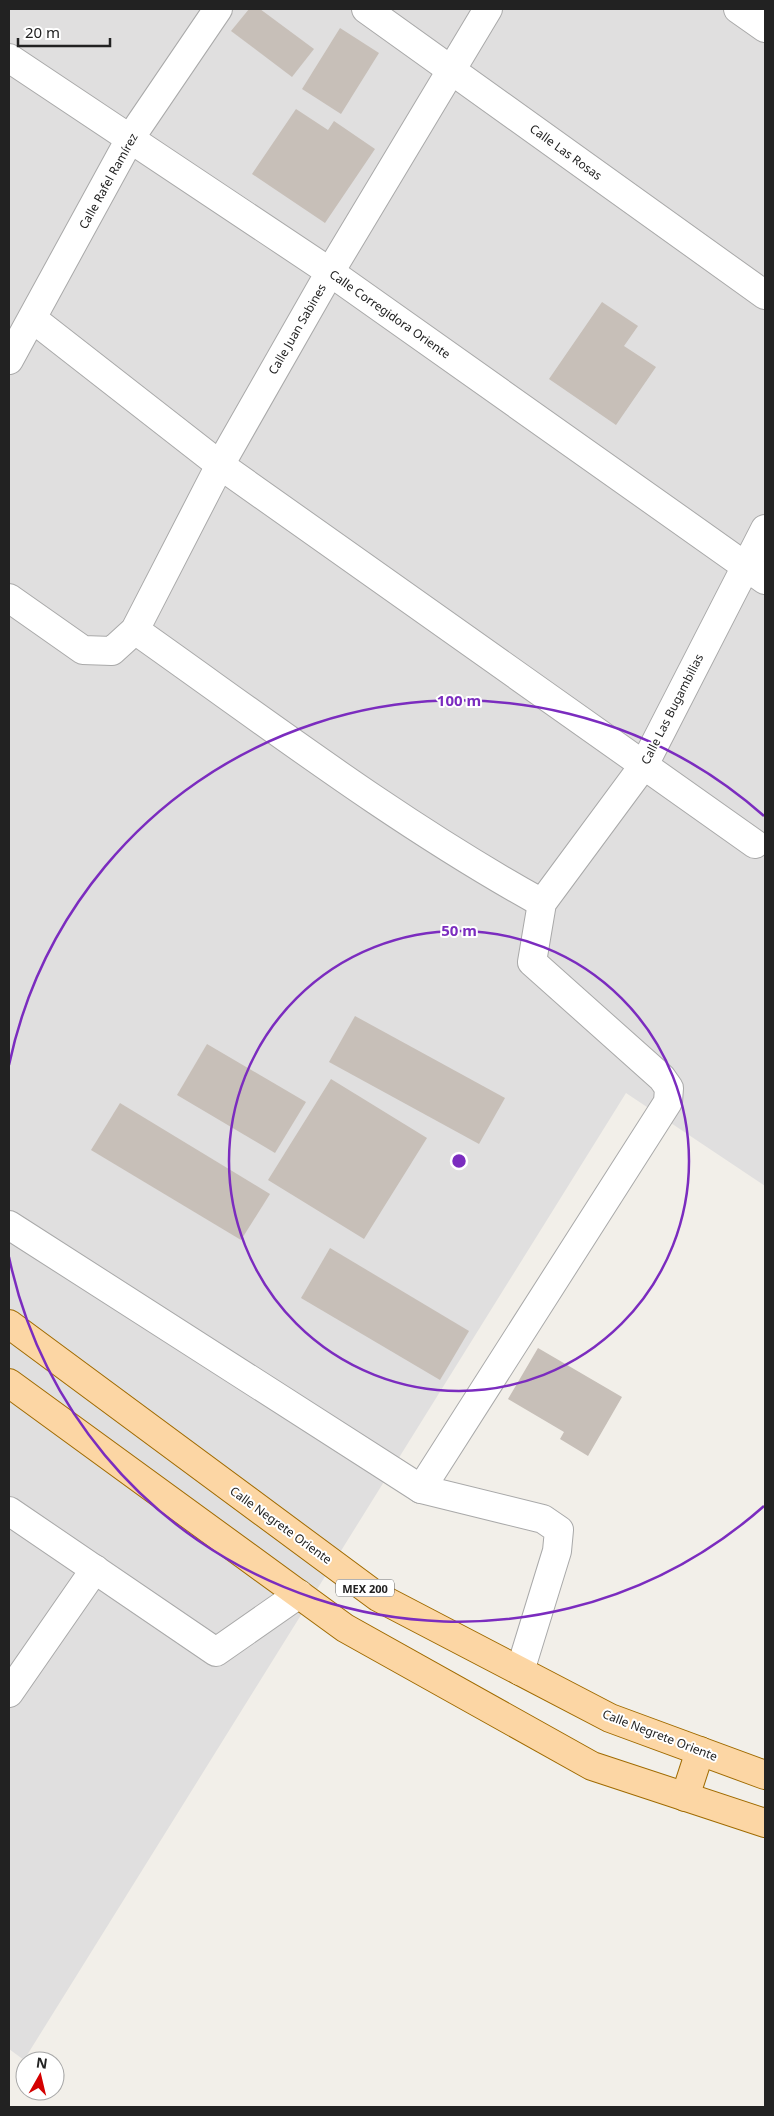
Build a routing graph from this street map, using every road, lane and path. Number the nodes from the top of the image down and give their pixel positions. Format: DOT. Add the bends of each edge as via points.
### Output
graph roads {
  1 [pos="218,9"];
  2 [pos="366,9"];
  3 [pos="488,9"];
  4 [pos="738,9"];
  5 [pos="765,28"];
  6 [pos="9,58"];
  7 [pos="450,70"];
  8 [pos="131,137"];
  9 [pos="330,272"];
  10 [pos="765,295"];
  11 [pos="33,319"];
  12 [pos="9,360"];
  13 [pos="220,465"];
  14 [pos="765,529"];
  15 [pos="755,573"];
  16 [pos="9,598"];
  17 [pos="135,630"];
  18 [pos="644,765"];
  19 [pos="755,844"];
  20 [pos="542,903"];
  21 [pos="9,1225"];
  22 [pos="9,1324"];
  23 [pos="9,1383"];
  24 [pos="421,1489"];
  25 [pos="9,1511"];
  26 [pos="95,1569"];
  27 [pos="299,1594"];
  28 [pos="520,1671"];
  29 [pos="9,1694"];
  30 [pos="700,1751"];
  31 [pos="765,1775"];
  32 [pos="685,1797"];
  33 [pos="765,1823"];
  1 -- 8 [label="street, Calle Rafel Ramírez"];
  2 -- 7 [label="street, Calle Las Rosas"];
  3 -- 7 [label="street, Calle Juan Sabines"];
  4 -- 5 [label="street"];
  6 -- 8 [label="street, Calle Corregidora Oriente"];
  7 -- 9 [label="street, Calle Juan Sabines"];
  7 -- 10 [label="street, Calle Las Rosas"];
  8 -- 9 [label="street, Calle Corregidora Oriente"];
  8 -- 11 [label="street, Calle Rafel Ramírez"];
  9 -- 13 [label="street, Calle Juan Sabines"];
  9 -- 15 [label="street, Calle Corregidora Oriente"];
  11 -- 12 [label="street, Calle Rafel Ramírez"];
  11 -- 13 [label="street"];
  13 -- 17 [label="street, Calle Juan Sabines"];
  13 -- 18 [label="street"];
  14 -- 15 [label="street, Calle Las Bugambilias"];
  15 -- 18 [label="street, Calle Las Bugambilias"];
  16 -- 17 [label="street, Calle Juan Sabines" via="84,650 112,651"];
  17 -- 20 [label="street" via="360,790 481,869"];
  18 -- 19 [label="street"];
  18 -- 20 [label="street, Calle Las Bugambilias"];
  20 -- 24 [label="street, Calle Las Bugambilias" via="532,962 662,1078 669,1088 668,1102"];
  21 -- 24 [label="street"];
  22 -- 28 [label="main road, Calle Negrete Oriente / MEX 200" via="378,1597"];
  23 -- 27 [label="main road"];
  24 -- 28 [label="street" via="543,1519 559,1530 557,1550"];
  25 -- 26 [label="street"];
  26 -- 27 [label="street" via="216,1652"];
  26 -- 29 [label="street"];
  27 -- 32 [label="main road" via="345,1628 592,1766"];
  28 -- 30 [label="main road, Calle Negrete Oriente / MEX 200" via="610,1718"];
  30 -- 31 [label="main road, Calle Negrete Oriente / MEX 200"];
  30 -- 32 [label="main road"];
  32 -- 33 [label="main road"];
}
